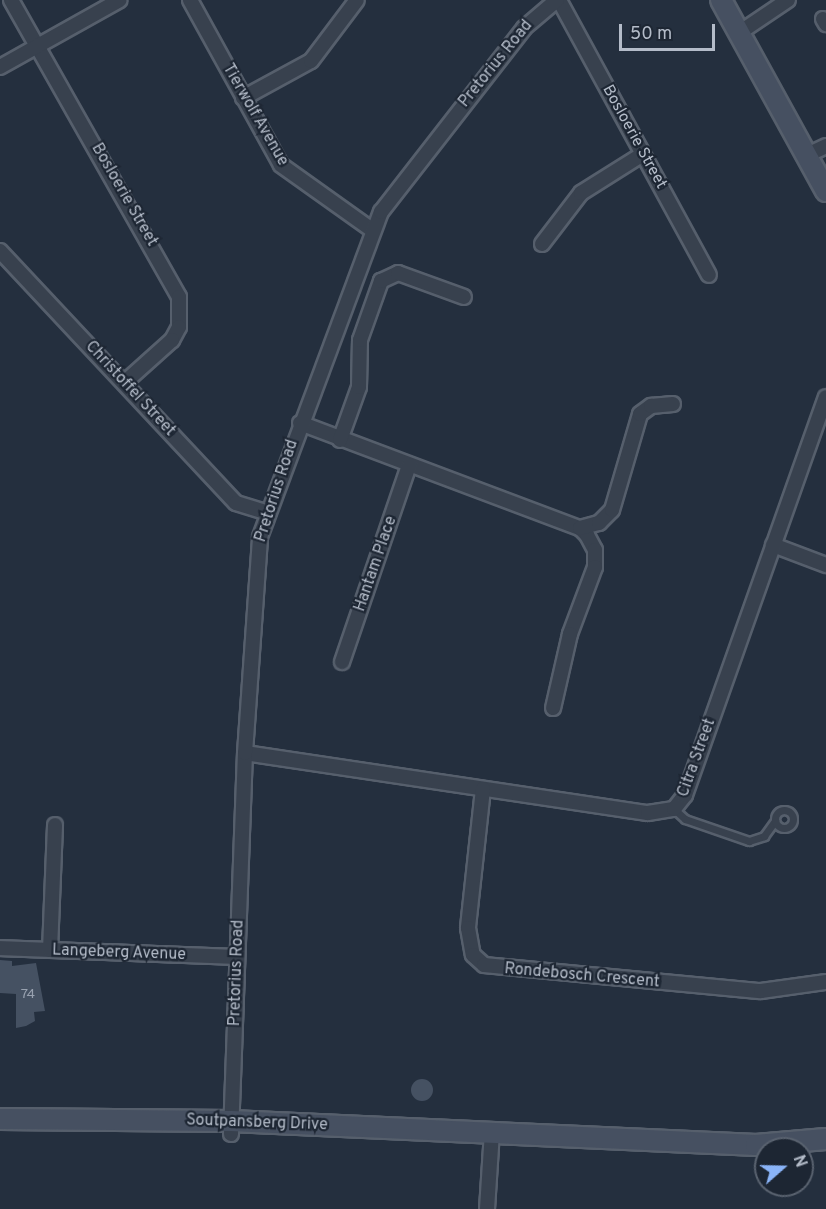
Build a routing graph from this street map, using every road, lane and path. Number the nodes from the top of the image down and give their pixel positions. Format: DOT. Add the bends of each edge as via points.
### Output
graph roads {
  1 [pos="11,0"];
  2 [pos="120,0"];
  3 [pos="190,0"];
  4 [pos="357,0"];
  5 [pos="558,0"];
  6 [pos="722,0"];
  7 [pos="731,0"];
  8 [pos="788,0"];
  9 [pos="742,31"];
  10 [pos="37,45"];
  11 [pos="0,67"];
  12 [pos="243,98"];
  13 [pos="826,146"];
  14 [pos="643,154"];
  15 [pos="807,155"];
  16 [pos="826,191"];
  17 [pos="372,230"];
  18 [pos="542,244"];
  19 [pos="0,250"];
  20 [pos="709,274"];
  21 [pos="464,297"];
  22 [pos="124,383"];
  23 [pos="826,397"];
  24 [pos="673,404"];
  25 [pos="300,423"];
  26 [pos="340,440"];
  27 [pos="409,465"];
  28 [pos="268,513"];
  29 [pos="580,528"];
  30 [pos="773,545"];
  31 [pos="826,565"];
  32 [pos="342,662"];
  33 [pos="553,708"];
  34 [pos="245,753"];
  35 [pos="483,789"];
  36 [pos="674,809"];
  37 [pos="775,820"];
  38 [pos="55,825"];
  39 [pos="0,948"];
  40 [pos="50,950"];
  41 [pos="237,957"];
  42 [pos="826,982"];
  43 [pos="0,1119"];
  44 [pos="231,1127"];
  45 [pos="0,1129"];
  46 [pos="492,1135"];
  47 [pos="826,1139"];
  48 [pos="487,1209"];
  1 -- 10 [label="street, Bosloerie Street"];
  2 -- 10 [label="street"];
  3 -- 12 [label="street, Tierwolf Avenue"];
  4 -- 12 [label="street" via="310,61"];
  5 -- 14 [label="street, Bosloerie Street"];
  5 -- 17 [label="street, Pretorius Road" via="524,28 387,201"];
  6 -- 9 [label="street"];
  7 -- 9 [label="street"];
  8 -- 9 [label="street"];
  9 -- 15 [label="street"];
  10 -- 11 [label="street"];
  10 -- 22 [label="street, Bosloerie Street" via="179,297 179,327 172,340"];
  12 -- 17 [label="street, Tierwolf Avenue" via="281,165"];
  13 -- 15 [label="street"];
  14 -- 18 [label="street" via="581,193"];
  14 -- 20 [label="street, Bosloerie Street"];
  15 -- 16 [label="street"];
  17 -- 25 [label="street, Pretorius Road"];
  19 -- 22 [label="street, Christoffel Street"];
  21 -- 26 [label="street" via="398,273 381,281 360,340 359,387"];
  22 -- 28 [label="street, Christoffel Street" via="236,503"];
  23 -- 30 [label="street, Citra Street"];
  24 -- 29 [label="street" via="651,406 640,414 612,510 599,523"];
  25 -- 26 [label="street"];
  25 -- 28 [label="street, Pretorius Road"];
  26 -- 27 [label="street"];
  27 -- 29 [label="street"];
  27 -- 32 [label="street, Hantam Place"];
  28 -- 34 [label="street, Pretorius Road" via="256,561"];
  29 -- 33 [label="street" via="592,542 595,567 570,634"];
  30 -- 31 [label="street"];
  30 -- 36 [label="street, Citra Street" via="685,795"];
  34 -- 35 [label="street, Citra Street"];
  34 -- 41 [label="street, Pretorius Road"];
  35 -- 36 [label="street, Citra Street" via="648,813"];
  35 -- 42 [label="street, Rondebosch Crescent" via="468,928 473,955 484,965 761,992"];
  36 -- 37 [label="lane" via="685,819 749,841 764,836"];
  38 -- 40 [label="street"];
  39 -- 40 [label="street, Langeberg Avenue"];
  40 -- 41 [label="street, Langeberg Avenue"];
  41 -- 44 [label="street, Pretorius Road"];
  43 -- 44 [label="street, Soutpansberg Drive"];
  44 -- 45 [label="street, Soutpansberg Drive"];
  44 -- 46 [label="street, Soutpansberg Drive"];
  46 -- 47 [label="street, Soutpansberg Drive" via="756,1145"];
  46 -- 48 [label="street"];
}
